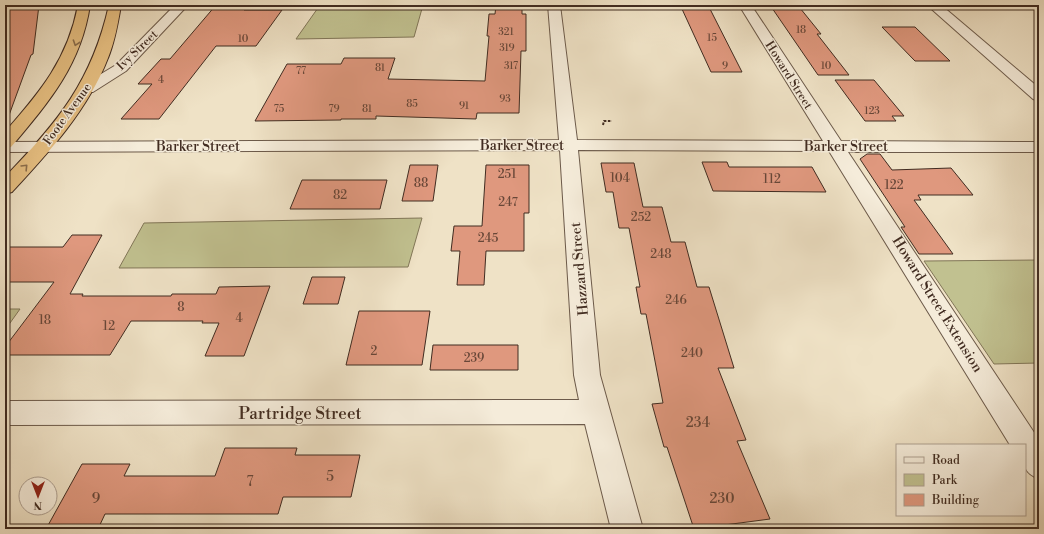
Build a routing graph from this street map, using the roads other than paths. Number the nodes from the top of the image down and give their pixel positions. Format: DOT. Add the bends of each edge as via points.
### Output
graph roads {
  1 [pos="84,5"];
  2 [pos="115,5"];
  3 [pos="182,5"];
  4 [pos="554,5"];
  5 [pos="745,5"];
  6 [pos="933,5"];
  7 [pos="87,89"];
  8 [pos="1039,96"];
  9 [pos="5,143"];
  10 [pos="568,145"];
  11 [pos="44,146"];
  12 [pos="834,146"];
  13 [pos="5,147"];
  14 [pos="1039,147"];
  15 [pos="5,188"];
  16 [pos="595,411"];
  17 [pos="5,413"];
  18 [pos="1026,444"];
  19 [pos="1026,444"];
  20 [pos="1039,465"];
  21 [pos="626,529"];
  1 -- 9 [label="highway, one-way" via="83,22 70,55 52,87"];
  2 -- 7 [label="highway, Foote Avenue" via="102,58"];
  3 -- 7 [label="street, Ivy Street" via="120,68"];
  4 -- 10 [label="street, Hazzard Street"];
  5 -- 12 [label="street, Howard Street"];
  6 -- 8 [label="street"];
  7 -- 11 [label="highway, Foote Avenue"];
  10 -- 11 [label="street, Barker Street"];
  10 -- 12 [label="street, Barker Street"];
  10 -- 16 [label="street, Hazzard Street" via="587,374"];
  11 -- 13 [label="street, Barker Street"];
  15 -- 11 [label="highway, Foote Avenue, one-way"];
  12 -- 14 [label="street, Barker Street"];
  12 -- 18 [label="street, Howard Street Extension" via="877,209"];
  16 -- 17 [label="street, Partridge Street"];
  16 -- 21 [label="street, Hazzard Street"];
  19 -- 20 [label="street, Howard Street Extension"];
}
